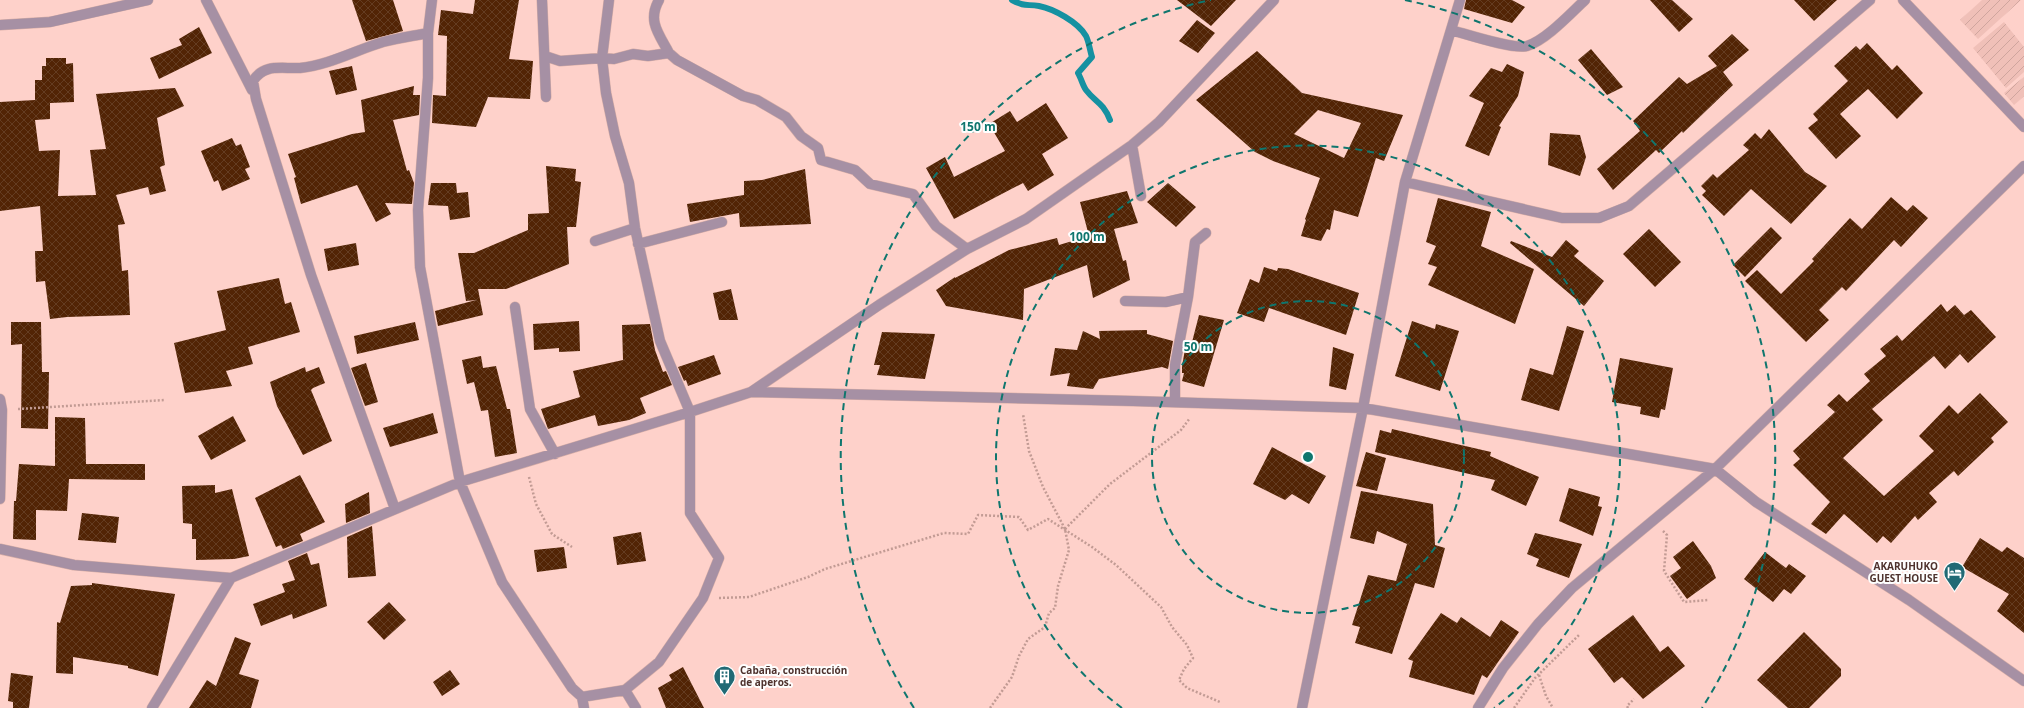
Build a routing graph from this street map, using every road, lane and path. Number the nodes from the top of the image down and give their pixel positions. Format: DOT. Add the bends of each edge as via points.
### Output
graph roads {
  1 [pos="148,0"];
  2 [pos="206,0"];
  3 [pos="432,0"];
  4 [pos="542,0"];
  5 [pos="609,0"];
  6 [pos="659,0"];
  7 [pos="1274,0"];
  8 [pos="1460,0"];
  9 [pos="1585,0"];
  10 [pos="1870,0"];
  11 [pos="1902,0"];
  12 [pos="0,25"];
  13 [pos="1451,30"];
  14 [pos="428,33"];
  15 [pos="669,53"];
  16 [pos="545,56"];
  17 [pos="602,58"];
  18 [pos="546,97"];
  19 [pos="256,99"];
  20 [pos="2024,127"];
  21 [pos="1132,144"];
  22 [pos="2024,166"];
  23 [pos="1405,182"];
  24 [pos="1142,196"];
  25 [pos="722,222"];
  26 [pos="635,228"];
  27 [pos="1206,233"];
  28 [pos="595,241"];
  29 [pos="638,244"];
  30 [pos="967,249"];
  31 [pos="1188,297"];
  32 [pos="1125,301"];
  33 [pos="515,307"];
  34 [pos="751,392"];
  35 [pos="1023,398"];
  36 [pos="0,399"];
  37 [pos="165,400"];
  38 [pos="1175,402"];
  39 [pos="1202,403"];
  40 [pos="1363,408"];
  41 [pos="2,410"];
  42 [pos="690,412"];
  43 [pos="555,454"];
  44 [pos="524,463"];
  45 [pos="1715,469"];
  46 [pos="460,482"];
  47 [pos="0,499"];
  48 [pos="395,509"];
  49 [pos="1652,521"];
  50 [pos="1065,529"];
  51 [pos="572,547"];
  52 [pos="0,550"];
  53 [pos="231,578"];
  54 [pos="703,598"];
  55 [pos="1708,600"];
  56 [pos="1580,634"];
  57 [pos="1539,675"];
  58 [pos="2024,681"];
  59 [pos="625,690"];
  60 [pos="582,697"];
  61 [pos="1634,699"];
  62 [pos="1220,702"];
  63 [pos="152,708"];
  64 [pos="584,708"];
  65 [pos="636,708"];
  66 [pos="990,708"];
  67 [pos="1302,708"];
  68 [pos="1478,708"];
  69 [pos="1514,708"];
  70 [pos="1553,708"];
  71 [pos="1628,708"];
  1 -- 12 [label="street" via="50,22"];
  2 -- 19 [label="street"];
  3 -- 14 [label="street"];
  4 -- 16 [label="street"];
  5 -- 17 [label="street"];
  6 -- 15 [label="street" via="654,8 653,22"];
  7 -- 21 [label="street" via="1159,122"];
  8 -- 13 [label="street"];
  9 -- 13 [label="street" via="1550,31 1525,47"];
  10 -- 23 [label="street" via="1629,206 1599,218 1562,218"];
  11 -- 20 [label="street"];
  13 -- 23 [label="street"];
  14 -- 19 [label="street" via="384,42 320,64 300,68 270,68 257,73 253,81"];
  14 -- 46 [label="street" via="428,78 418,210 420,267"];
  15 -- 17 [label="street"];
  15 -- 30 [label="street" via="743,96 756,100 786,117 801,136 818,148 821,160 855,170 870,184 913,194 936,226"];
  16 -- 17 [label="street" via="560,61"];
  16 -- 18 [label="street"];
  17 -- 26 [label="street" via="606,93 629,183"];
  19 -- 48 [label="street" via="311,276"];
  21 -- 24 [label="street"];
  21 -- 30 [label="street" via="1026,219"];
  22 -- 45 [label="street"];
  23 -- 40 [label="street"];
  25 -- 29 [label="street"];
  26 -- 28 [label="street"];
  26 -- 29 [label="street"];
  27 -- 31 [label="street" via="1195,242"];
  29 -- 42 [label="street" via="660,341"];
  30 -- 34 [label="street"];
  31 -- 32 [label="street" via="1166,302"];
  31 -- 38 [label="street" via="1175,365"];
  33 -- 43 [label="street" via="530,410"];
  34 -- 35 [label="street"];
  34 -- 42 [label="street"];
  35 -- 38 [label="street"];
  35 -- 50 [label="path" via="1021,407 1029,451 1043,487"];
  36 -- 41 [label="street"];
  37 -- 41 [label="path"];
  38 -- 39 [label="street"];
  39 -- 40 [label="street"];
  39 -- 50 [label="path" via="1181,430 1110,484"];
  40 -- 45 [label="street"];
  40 -- 67 [label="street"];
  41 -- 47 [label="street"];
  42 -- 43 [label="street"];
  42 -- 54 [label="street" via="690,513 719,558"];
  43 -- 44 [label="street"];
  44 -- 46 [label="street"];
  44 -- 51 [label="path" via="541,515 552,534"];
  45 -- 49 [label="street"];
  45 -- 58 [label="street" via="1756,502 1909,600"];
  46 -- 48 [label="street"];
  46 -- 60 [label="street" via="502,582 572,688"];
  48 -- 53 [label="street"];
  49 -- 55 [label="path" via="1667,535 1664,571 1674,588 1684,602"];
  49 -- 68 [label="street" via="1572,588 1547,613 1503,668"];
  50 -- 54 [label="path" via="1048,519 1028,530 1019,517 978,514 968,534 944,533 825,569 749,597"];
  50 -- 62 [label="path" via="1116,565 1161,608 1193,658 1179,680 1187,688"];
  50 -- 66 [label="path" via="1069,550 1058,586 1055,608 1049,613 1045,627 1028,639 1012,677"];
  52 -- 53 [label="street" via="74,565"];
  53 -- 63 [label="street"];
  54 -- 59 [label="street" via="659,662"];
  56 -- 57 [label="path"];
  57 -- 69 [label="path"];
  57 -- 70 [label="path"];
  59 -- 60 [label="street"];
  59 -- 65 [label="street"];
  60 -- 64 [label="street"];
  61 -- 71 [label="path"];
}
